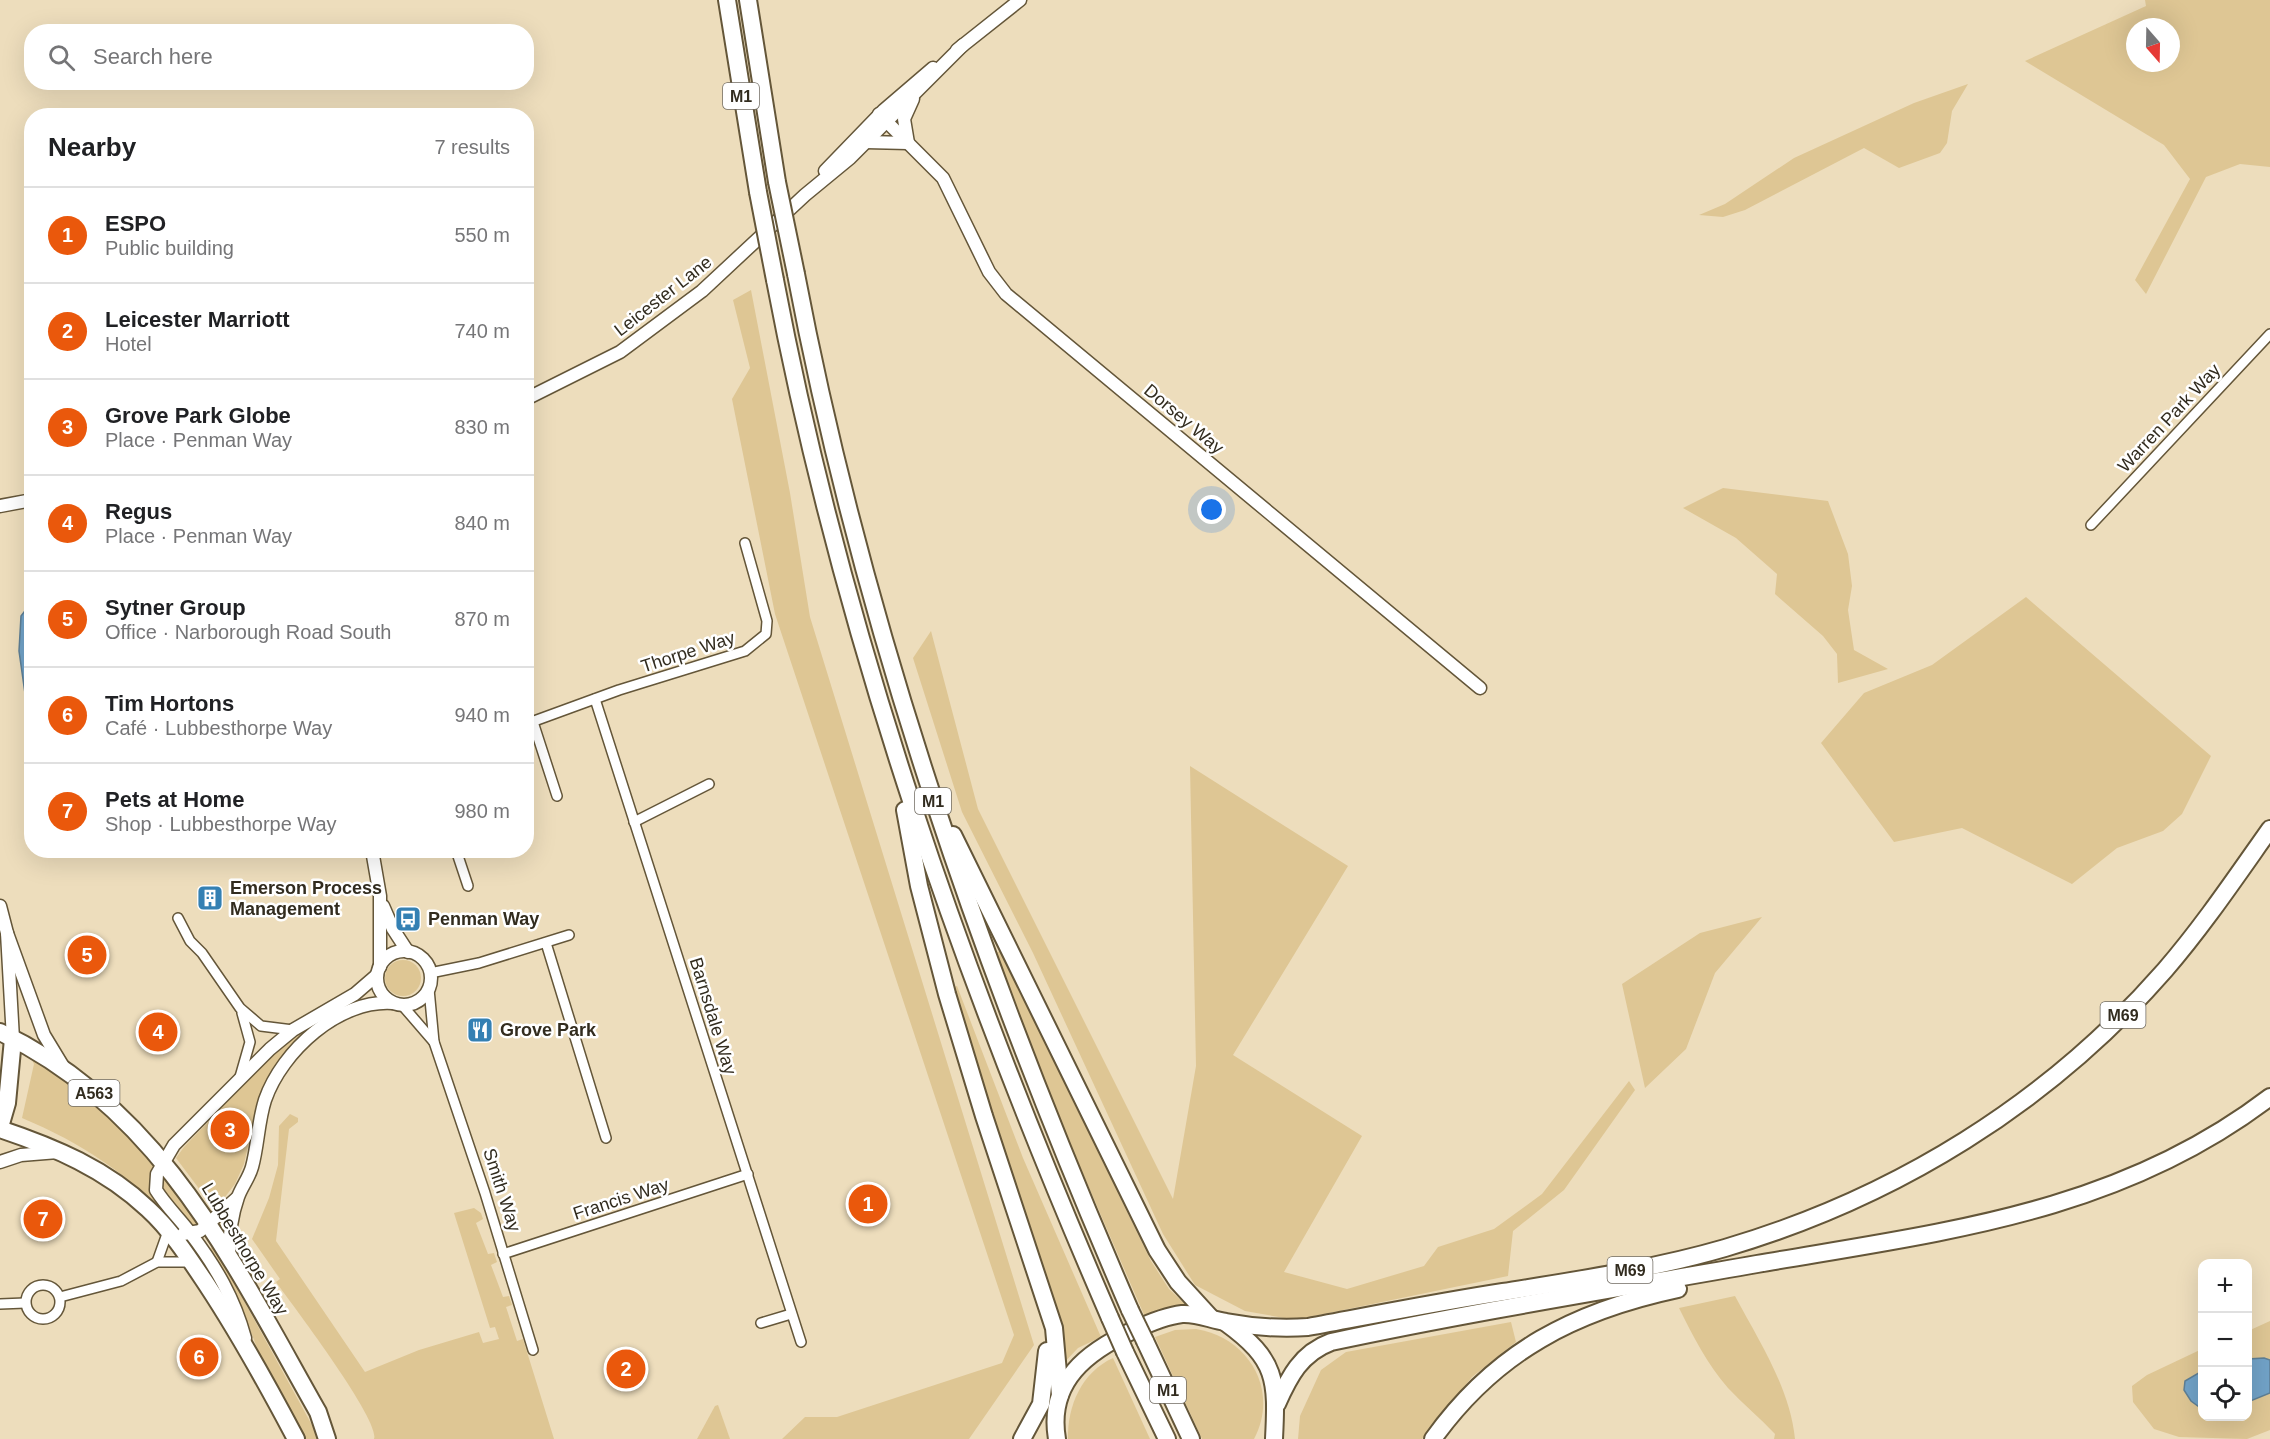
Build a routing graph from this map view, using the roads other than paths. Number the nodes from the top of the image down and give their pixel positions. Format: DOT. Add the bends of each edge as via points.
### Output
graph roads {
  1 [pos="727,0"];
  2 [pos="748,0"];
  3 [pos="1020,0"];
  4 [pos="963,45"];
  5 [pos="917,94"];
  6 [pos="883,117"];
  7 [pos="866,142"];
  8 [pos="908,143"];
  9 [pos="804,195"];
  10 [pos="2270,334"];
  11 [pos="534,395"];
  12 [pos="0,499"];
  13 [pos="24,501"];
  14 [pos="24,502"];
  15 [pos="24,503"];
  16 [pos="0,506"];
  17 [pos="0,513"];
  18 [pos="2091,525"];
  19 [pos="745,543"];
  20 [pos="1480,688"];
  21 [pos="595,699"];
  22 [pos="908,716"];
  23 [pos="534,722"];
  24 [pos="534,734"];
  25 [pos="890,736"];
  26 [pos="709,784"];
  27 [pos="557,796"];
  28 [pos="634,822"];
  29 [pos="2270,829"];
  30 [pos="373,858"];
  31 [pos="459,858"];
  32 [pos="468,886"];
  33 [pos="380,896"];
  34 [pos="0,906"];
  35 [pos="178,918"];
  36 [pos="7,933"];
  37 [pos="569,935"];
  38 [pos="546,943"];
  39 [pos="408,952"];
  40 [pos="379,971"];
  41 [pos="430,973"];
  42 [pos="429,989"];
  43 [pos="397,1004"];
  44 [pos="240,1008"];
  45 [pos="293,1030"];
  46 [pos="7,1036"];
  47 [pos="434,1042"];
  48 [pos="67,1071"];
  49 [pos="239,1080"];
  50 [pos="4,1093"];
  51 [pos="2270,1096"];
  52 [pos="0,1128"];
  53 [pos="606,1138"];
  54 [pos="62,1152"];
  55 [pos="164,1161"];
  56 [pos="0,1162"];
  57 [pos="748,1174"];
  58 [pos="237,1198"];
  59 [pos="210,1223"];
  60 [pos="168,1231"];
  61 [pos="191,1234"];
  62 [pos="1028,1250"];
  63 [pos="503,1254"];
  64 [pos="229,1255"];
  65 [pos="157,1262"];
  66 [pos="192,1262"];
  67 [pos="1756,1264"];
  68 [pos="60,1297"];
  69 [pos="25,1303"];
  70 [pos="0,1304"];
  71 [pos="791,1314"];
  72 [pos="1210,1317"];
  73 [pos="762,1323"];
  74 [pos="1226,1323"];
  75 [pos="801,1342"];
  76 [pos="247,1345"];
  77 [pos="533,1350"];
  78 [pos="1060,1396"];
  79 [pos="1277,1404"];
  80 [pos="318,1412"];
  81 [pos="1057,1418"];
  82 [pos="1275,1431"];
  83 [pos="296,1439"];
  84 [pos="327,1439"];
  85 [pos="338,1439"];
  86 [pos="1022,1439"];
  87 [pos="1048,1439"];
  88 [pos="1057,1439"];
  89 [pos="1167,1439"];
  90 [pos="1191,1439"];
  91 [pos="1267,1439"];
  92 [pos="1433,1439"];
  1 -- 25 [label="highway, M1, bridge" via="775,280 826,509"];
  2 -- 22 [label="highway, M1, bridge" via="795,274 848,504"];
  3 -- 4 [label="street, Leicester Lane"];
  4 -- 5 [label="street, Leicester Lane"];
  4 -- 6 [label="street, Leicester Lane" via="909,86"];
  5 -- 6 [label="street, Leicester Lane"];
  5 -- 8 [label="street" via="904,119"];
  6 -- 7 [label="street, Leicester Lane"];
  6 -- 8 [label="street, Dorsey Way"];
  6 -- 9 [label="street, Leicester Lane" via="842,151"];
  7 -- 8 [label="street"];
  7 -- 9 [label="street, Leicester Lane"];
  8 -- 20 [label="street, Dorsey Way" via="949,187 989,272 1006,294"];
  9 -- 11 [label="street, Leicester Lane" via="702,291 653,330 594,366"];
  10 -- 18 [label="street, Warren Park Way"];
  12 -- 13 [label="street"];
  14 -- 16 [label="street"];
  15 -- 17 [label="street"];
  19 -- 21 [label="street, Thorpe Way" via="767,621 766,634 745,651"];
  21 -- 23 [label="street, Thorpe Way"];
  21 -- 28 [label="street, Barnsdale Way"];
  22 -- 72 [label="highway" via="954,837 1153,1242 1169,1271"];
  22 -- 90 [label="highway, M1, bridge" via="945,838 999,990 1072,1177"];
  24 -- 27 [label="street"];
  25 -- 62 [label="highway" via="919,886 947,994"];
  25 -- 89 [label="highway, M1, bridge" via="987,1019 1046,1170"];
  26 -- 28 [label="street"];
  28 -- 57 [label="street, Barnsdale Way"];
  29 -- 74 [label="highway, M69" via="2221,900 2165,970 2080,1057 1972,1137 1874,1191 1770,1234 1642,1267 1308,1327 1281,1329"];
  30 -- 33 [label="street"];
  31 -- 32 [label="street"];
  33 -- 39 [label="street" via="393,929"];
  33 -- 40 [label="street"];
  34 -- 36 [label="street"];
  35 -- 44 [label="street" via="190,941"];
  36 -- 46 [label="street"];
  36 -- 48 [label="street" via="44,1035"];
  37 -- 38 [label="street"];
  38 -- 41 [label="street"];
  38 -- 53 [label="street"];
  39 -- 40 [label="street" via="392,955"];
  39 -- 41 [label="street" via="424,960"];
  40 -- 43 [label="street" via="381,991"];
  40 -- 45 [label="street" via="355,994"];
  41 -- 42 [label="street"];
  42 -- 43 [label="street" via="416,1002"];
  42 -- 47 [label="street, Smith Way"];
  43 -- 47 [label="street, Smith Way"];
  43 -- 58 [label="street" via="371,1003 349,1011 292,1055 266,1097 253,1164"];
  44 -- 45 [label="street" via="261,1026"];
  44 -- 49 [label="street" via="250,1042"];
  45 -- 49 [label="street"];
  46 -- 48 [label="highway, Lubbesthorpe Way / A563"];
  46 -- 50 [label="highway"];
  47 -- 63 [label="street, Smith Way"];
  48 -- 55 [label="highway, Lubbesthorpe Way / A563" via="119,1114"];
  49 -- 55 [label="street" via="174,1145"];
  50 -- 52 [label="highway"];
  51 -- 67 [label="highway, M69" via="2210,1138 2163,1164 2073,1200 1981,1223"];
  52 -- 54 [label="highway"];
  54 -- 56 [label="street" via="21,1155"];
  54 -- 60 [label="highway" via="122,1188"];
  55 -- 59 [label="highway, Lubbesthorpe Way / A563"];
  55 -- 61 [label="street" via="155,1179 156,1190"];
  57 -- 63 [label="street, Francis Way"];
  57 -- 71 [label="street, Barnsdale Way"];
  58 -- 59 [label="street"];
  58 -- 64 [label="street"];
  59 -- 61 [label="street"];
  59 -- 64 [label="highway, Lubbesthorpe Way / A563"];
  60 -- 61 [label="street"];
  60 -- 65 [label="street"];
  60 -- 66 [label="highway"];
  61 -- 76 [label="street" via="228,1290"];
  62 -- 78 [label="highway" via="1054,1328"];
  62 -- 86 [label="highway" via="1047,1353 1041,1404"];
  63 -- 77 [label="street, Smith Way"];
  64 -- 80 [label="highway, Lubbesthorpe Way / A563"];
  65 -- 66 [label="street"];
  65 -- 68 [label="street" via="121,1281"];
  66 -- 76 [label="highway"];
  67 -- 79 [label="highway, M69" via="1331,1342 1309,1354 1296,1368"];
  67 -- 92 [label="highway, M69" via="1699,1284 1607,1307 1556,1329 1484,1380"];
  68 -- 69 [label="street" via="56,1290 43,1284 30,1290"];
  68 -- 69 [label="street" via="58,1310 46,1319 31,1315"];
  69 -- 70 [label="street"];
  71 -- 73 [label="street"];
  71 -- 75 [label="street, Barnsdale Way"];
  72 -- 74 [label="highway"];
  72 -- 78 [label="highway" via="1190,1314 1163,1318 1105,1344 1076,1367"];
  74 -- 79 [label="highway" via="1262,1357 1274,1382"];
  76 -- 83 [label="highway"];
  78 -- 81 [label="highway"];
  79 -- 82 [label="highway"];
  80 -- 84 [label="highway, Lubbesthorpe Way / A563"];
  80 -- 85 [label="highway, A563"];
  81 -- 87 [label="highway"];
  81 -- 88 [label="highway"];
  82 -- 91 [label="highway"];
}
